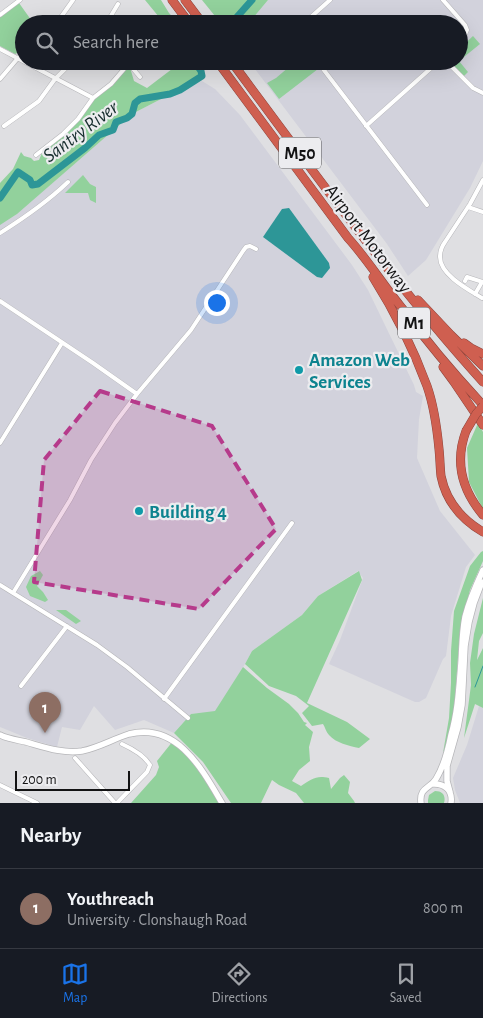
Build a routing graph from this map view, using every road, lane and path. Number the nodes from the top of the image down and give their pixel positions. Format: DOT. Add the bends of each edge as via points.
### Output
graph roads {
  1 [pos="20,0"];
  2 [pos="73,0"];
  3 [pos="172,0"];
  4 [pos="185,0"];
  5 [pos="330,0"];
  6 [pos="443,0"];
  7 [pos="118,4"];
  8 [pos="0,15"];
  9 [pos="62,15"];
  10 [pos="111,15"];
  11 [pos="183,15"];
  12 [pos="196,15"];
  13 [pos="314,15"];
  14 [pos="456,15"];
  15 [pos="0,49"];
  16 [pos="15,56"];
  17 [pos="15,62"];
  18 [pos="39,70"];
  19 [pos="64,70"];
  20 [pos="124,70"];
  21 [pos="135,70"];
  22 [pos="225,70"];
  23 [pos="238,70"];
  24 [pos="324,70"];
  25 [pos="429,70"];
  26 [pos="455,70"];
  27 [pos="140,77"];
  28 [pos="0,79"];
  29 [pos="55,79"];
  30 [pos="483,93"];
  31 [pos="93,98"];
  32 [pos="4,126"];
  33 [pos="366,126"];
  34 [pos="36,155"];
  35 [pos="483,180"];
  36 [pos="68,182"];
  37 [pos="427,206"];
  38 [pos="468,206"];
  39 [pos="483,212"];
  40 [pos="0,233"];
  41 [pos="348,238"];
  42 [pos="369,244"];
  43 [pos="256,249"];
  44 [pos="465,281"];
  45 [pos="482,282"];
  46 [pos="475,294"];
  47 [pos="482,298"];
  48 [pos="0,302"];
  49 [pos="401,308"];
  50 [pos="441,324"];
  51 [pos="62,343"];
  52 [pos="483,354"];
  53 [pos="483,366"];
  54 [pos="483,382"];
  55 [pos="137,394"];
  56 [pos="483,406"];
  57 [pos="483,425"];
  58 [pos="0,443"];
  59 [pos="483,516"];
  60 [pos="292,523"];
  61 [pos="483,532"];
  62 [pos="483,570"];
  63 [pos="483,579"];
  64 [pos="0,585"];
  65 [pos="13,593"];
  66 [pos="67,626"];
  67 [pos="21,686"];
  68 [pos="164,699"];
  69 [pos="188,718"];
  70 [pos="0,735"];
  71 [pos="122,744"];
  72 [pos="75,758"];
  73 [pos="432,784"];
  74 [pos="0,786"];
  75 [pos="452,799"];
  76 [pos="36,803"];
  77 [pos="116,803"];
  78 [pos="222,803"];
  79 [pos="421,803"];
  1 -- 8 [label="street"];
  2 -- 9 [label="street"];
  3 -- 11 [label="highway"];
  4 -- 12 [label="highway"];
  5 -- 13 [label="street"];
  6 -- 14 [label="street"];
  7 -- 10 [label="street"];
  15 -- 16 [label="street"];
  17 -- 28 [label="street"];
  18 -- 29 [label="street"];
  19 -- 29 [label="street"];
  20 -- 31 [label="street"];
  21 -- 27 [label="street"];
  22 -- 41 [label="highway, Airport Motorway / M50"];
  23 -- 42 [label="highway, Airport Motorway / M50"];
  24 -- 33 [label="street"];
  25 -- 33 [label="street"];
  26 -- 30 [label="street"];
  29 -- 31 [label="street"];
  29 -- 32 [label="street" via="39,101"];
  31 -- 34 [label="street" via="78,119"];
  33 -- 37 [label="street"];
  35 -- 38 [label="street"];
  36 -- 40 [label="street" via="30,214"];
  38 -- 39 [label="street"];
  38 -- 46 [label="street" via="445,242 439,258 444,270"];
  41 -- 49 [label="highway, Airport Motorway / M1"];
  41 -- 61 [label="highway, M50" via="393,310 427,386 445,491 455,509"];
  42 -- 50 [label="highway, M50"];
  42 -- 54 [label="highway, Airport Motorway / M1" via="422,313"];
  43 -- 55 [label="street" via="246,247 191,330"];
  44 -- 45 [label="street" via="467,277"];
  45 -- 46 [label="street"];
  46 -- 47 [label="street"];
  48 -- 51 [label="street"];
  49 -- 56 [label="highway, Airport Motorway / M1"];
  49 -- 57 [label="highway"];
  50 -- 52 [label="highway, M50" via="470,348"];
  50 -- 53 [label="highway"];
  51 -- 55 [label="street"];
  51 -- 58 [label="street"];
  55 -- 65 [label="street" via="91,460"];
  56 -- 59 [label="highway, bridge" via="466,431 460,458 470,498"];
  60 -- 68 [label="street"];
  62 -- 73 [label="main road" via="465,616 459,693 451,736 442,767"];
  63 -- 75 [label="main road" via="469,622 462,705 447,766"];
  64 -- 65 [label="street"];
  65 -- 66 [label="street"];
  66 -- 67 [label="street"];
  66 -- 68 [label="street" via="127,667"];
  68 -- 69 [label="street"];
  70 -- 78 [label="main road" via="70,752 136,733 162,735 178,743 193,758"];
  71 -- 77 [label="street" via="140,754 150,765"];
  72 -- 77 [label="street"];
  73 -- 75 [label="main road" via="444,786"];
  73 -- 79 [label="main road" via="422,793"];
  74 -- 76 [label="street"];
}
